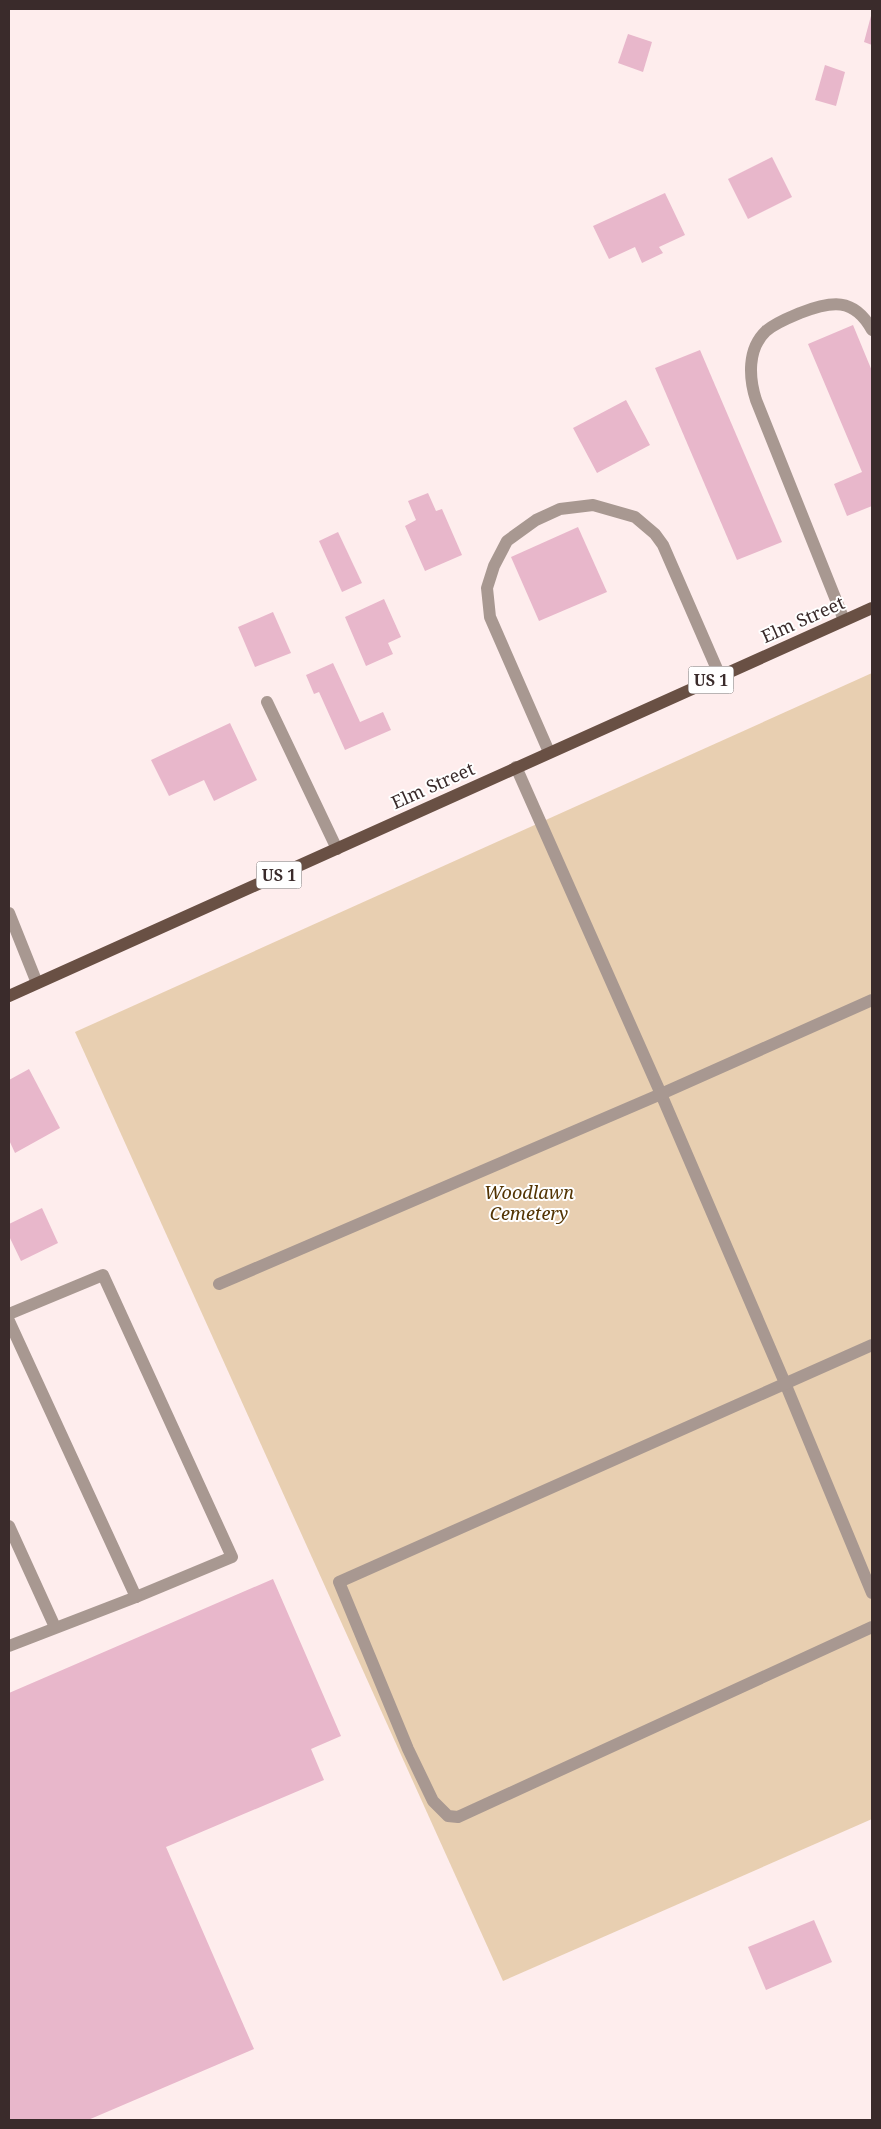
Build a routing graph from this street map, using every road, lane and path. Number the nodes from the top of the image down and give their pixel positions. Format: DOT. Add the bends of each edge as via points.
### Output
graph roads {
  1 [pos="872,330"];
  2 [pos="872,608"];
  3 [pos="844,620"];
  4 [pos="720,676"];
  5 [pos="267,702"];
  6 [pos="549,752"];
  7 [pos="516,767"];
  8 [pos="336,849"];
  9 [pos="9,913"];
  10 [pos="37,983"];
  11 [pos="9,996"];
  12 [pos="872,1000"];
  13 [pos="661,1094"];
  14 [pos="219,1284"];
  15 [pos="9,1314"];
  16 [pos="9,1321"];
  17 [pos="872,1345"];
  18 [pos="785,1382"];
  19 [pos="9,1526"];
  20 [pos="872,1592"];
  21 [pos="136,1597"];
  22 [pos="55,1627"];
  23 [pos="872,1627"];
  24 [pos="9,1646"];
  1 -- 3 [label="lane" via="854,308 838,303 819,306 781,321 765,332 750,368 756,400"];
  2 -- 3 [label="main road, Elm Street / US 1"];
  3 -- 4 [label="main road, Elm Street / US 1"];
  4 -- 6 [label="main road, Elm Street / US 1"];
  4 -- 6 [label="lane" via="663,545 655,534 635,517 593,505 560,509 536,520 506,541 487,588 490,617"];
  5 -- 8 [label="lane"];
  6 -- 7 [label="main road, Elm Street / US 1"];
  7 -- 8 [label="main road, Elm Street / US 1"];
  7 -- 13 [label="lane"];
  8 -- 10 [label="main road, Elm Street / US 1"];
  9 -- 10 [label="lane"];
  10 -- 11 [label="main road, Elm Street / US 1"];
  12 -- 13 [label="lane"];
  13 -- 14 [label="lane"];
  13 -- 18 [label="lane"];
  15 -- 21 [label="lane" via="103,1275 232,1556"];
  16 -- 21 [label="lane"];
  17 -- 18 [label="lane"];
  18 -- 20 [label="lane"];
  18 -- 23 [label="lane" via="339,1582 433,1801 448,1816 458,1817"];
  19 -- 22 [label="lane"];
  21 -- 22 [label="lane"];
  22 -- 24 [label="lane"];
}
